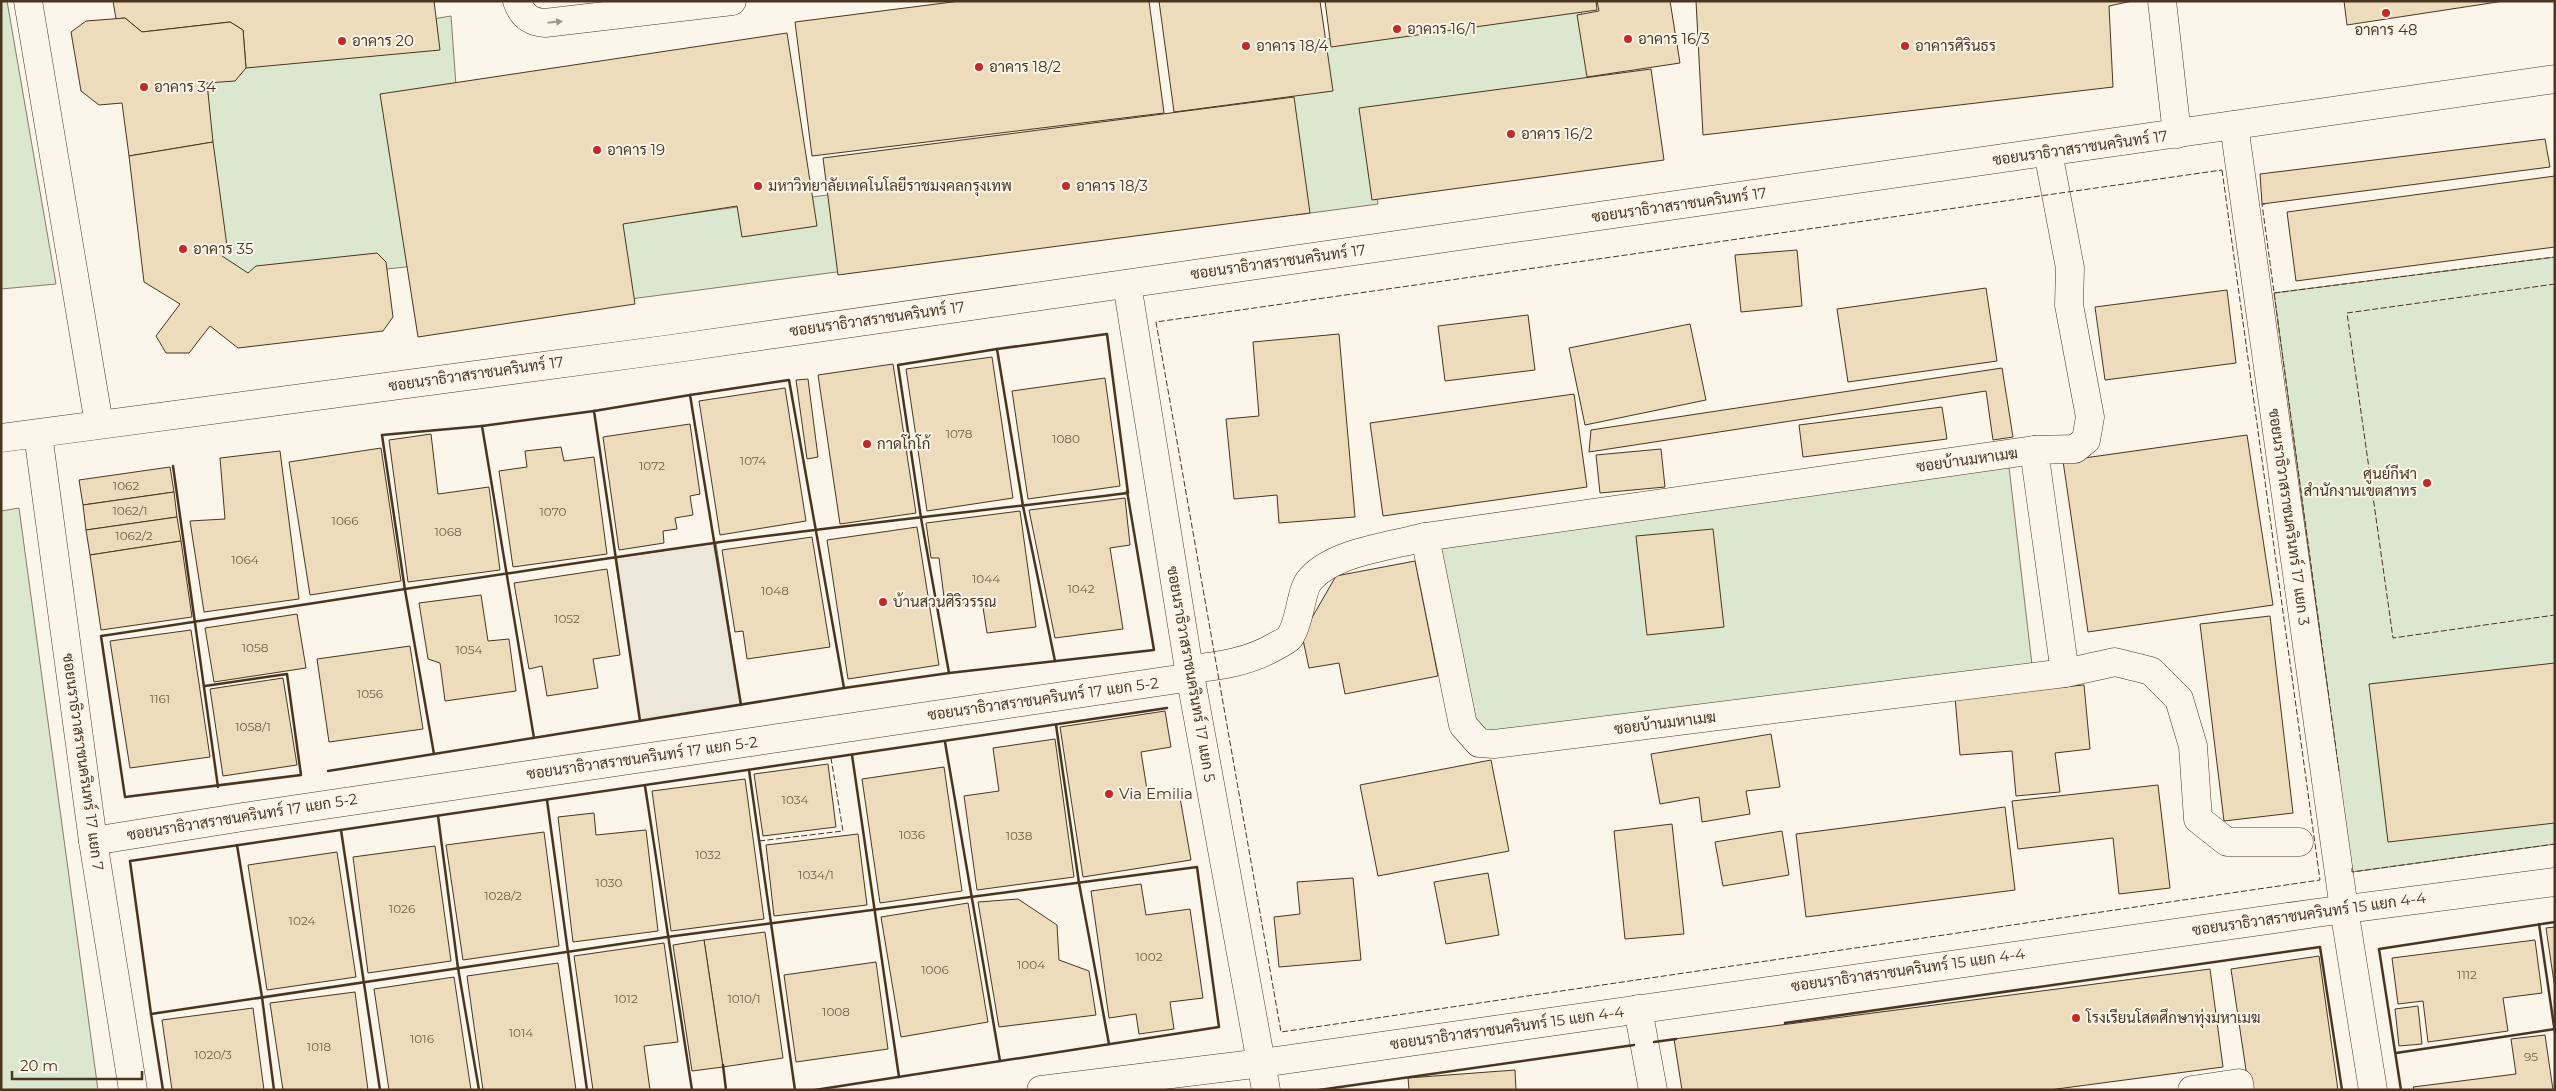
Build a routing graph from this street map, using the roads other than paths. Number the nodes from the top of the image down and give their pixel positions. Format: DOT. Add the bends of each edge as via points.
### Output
graph roads {
  1 [pos="28,1"];
  2 [pos="517,1"];
  3 [pos="732,1"];
  4 [pos="2162,1"];
  5 [pos="2555,79"];
  6 [pos="2234,125"];
  7 [pos="2176,134"];
  8 [pos="2048,152"];
  9 [pos="1127,284"];
  10 [pos="99,424"];
  11 [pos="38,434"];
  12 [pos="1,438"];
  13 [pos="2034,450"];
  14 [pos="1425,537"];
  15 [pos="1190,673"];
  16 [pos="2065,673"];
  17 [pos="93,841"];
  18 [pos="2299,842"];
  19 [pos="2555,882"];
  20 [pos="2344,909"];
  21 [pos="1638,1009"];
  22 [pos="1262,1063"];
  23 [pos="133,1090"];
  24 [pos="1041,1090"];
  25 [pos="1266,1090"];
  26 [pos="1653,1090"];
  27 [pos="2192,1090"];
  28 [pos="2240,1090"];
  29 [pos="2373,1090"];
  1 -- 10 [label="street"];
  2 -- 3 [label="street, one-way" via="527,18 545,23"];
  4 -- 7 [label="street"];
  5 -- 6 [label="street, ซอยนราธิวาสราชนครินทร์ 17"];
  6 -- 7 [label="street, ซอยนราธิวาสราชนครินทร์ 17"];
  6 -- 20 [label="street, ซอยนราธิวาสราชนครินทร์ 17 แยก 3"];
  7 -- 8 [label="street, ซอยนราธิวาสราชนครินทร์ 17"];
  8 -- 9 [label="street, ซอยนราธิวาสราชนครินทร์ 17"];
  8 -- 13 [label="street, ซอยบ้านมหาเมฆ" via="2070,268 2069,305 2090,417 2086,440 2075,449"];
  9 -- 10 [label="street, ซอยนราธิวาสราชนครินทร์ 17" via="671,349"];
  9 -- 15 [label="street, ซอยนราธิวาสราชนครินทร์ 17 แยก 5"];
  10 -- 11 [label="street, ซอยนราธิวาสราชนครินทร์ 17"];
  11 -- 12 [label="street, ซอยนราธิวาสราชนครินทร์ 17"];
  11 -- 17 [label="street, ซอยนราธิวาสราชนครินทร์ 17 แยก 7"];
  13 -- 14 [label="street, ซอยบ้านมหาเมฆ"];
  13 -- 16 [label="street, ซอยบ้านมหาเมฆ"];
  14 -- 15 [label="street, ซอยบ้านมหาเมฆ" via="1346,557 1325,568 1308,582 1291,637 1256,657"];
  14 -- 16 [label="street, ซอยบ้านมหาเมฆ" via="1463,725 1479,743 1494,744"];
  15 -- 17 [label="street, ซอยนราธิวาสราชนครินทร์ 17 แยก 5-2"];
  15 -- 22 [label="street, ซอยนราธิวาสราชนครินทร์ 17 แยก 5"];
  16 -- 18 [label="street, ซอยบ้านมหาเมฆ" via="2115,662 2151,671 2179,699 2193,746 2198,819 2227,842"];
  17 -- 23 [label="street, ซอยนราธิวาสราชนครินทร์ 17 แยก 7"];
  19 -- 20 [label="street, ซอยนราธิวาสราชนครินทร์ 15 แยก 4-4"];
  20 -- 21 [label="street, ซอยนราธิวาสราชนครินทร์ 15 แยก 4-4"];
  20 -- 29 [label="street, ซอยนราธิวาสราชนครินทร์ 17 แยก 3"];
  21 -- 22 [label="street, ซอยนราธิวาสราชนครินทร์ 15 แยก 4-4"];
  21 -- 26 [label="street"];
  22 -- 24 [label="street, ซอยนราธิวาสราชนครินทร์ 15 แยก 4-4"];
  22 -- 25 [label="street, ซอยนราธิวาสราชนครินทร์ 17 แยก 5"];
  27 -- 28 [label="street" via="2239,1083"];
}
